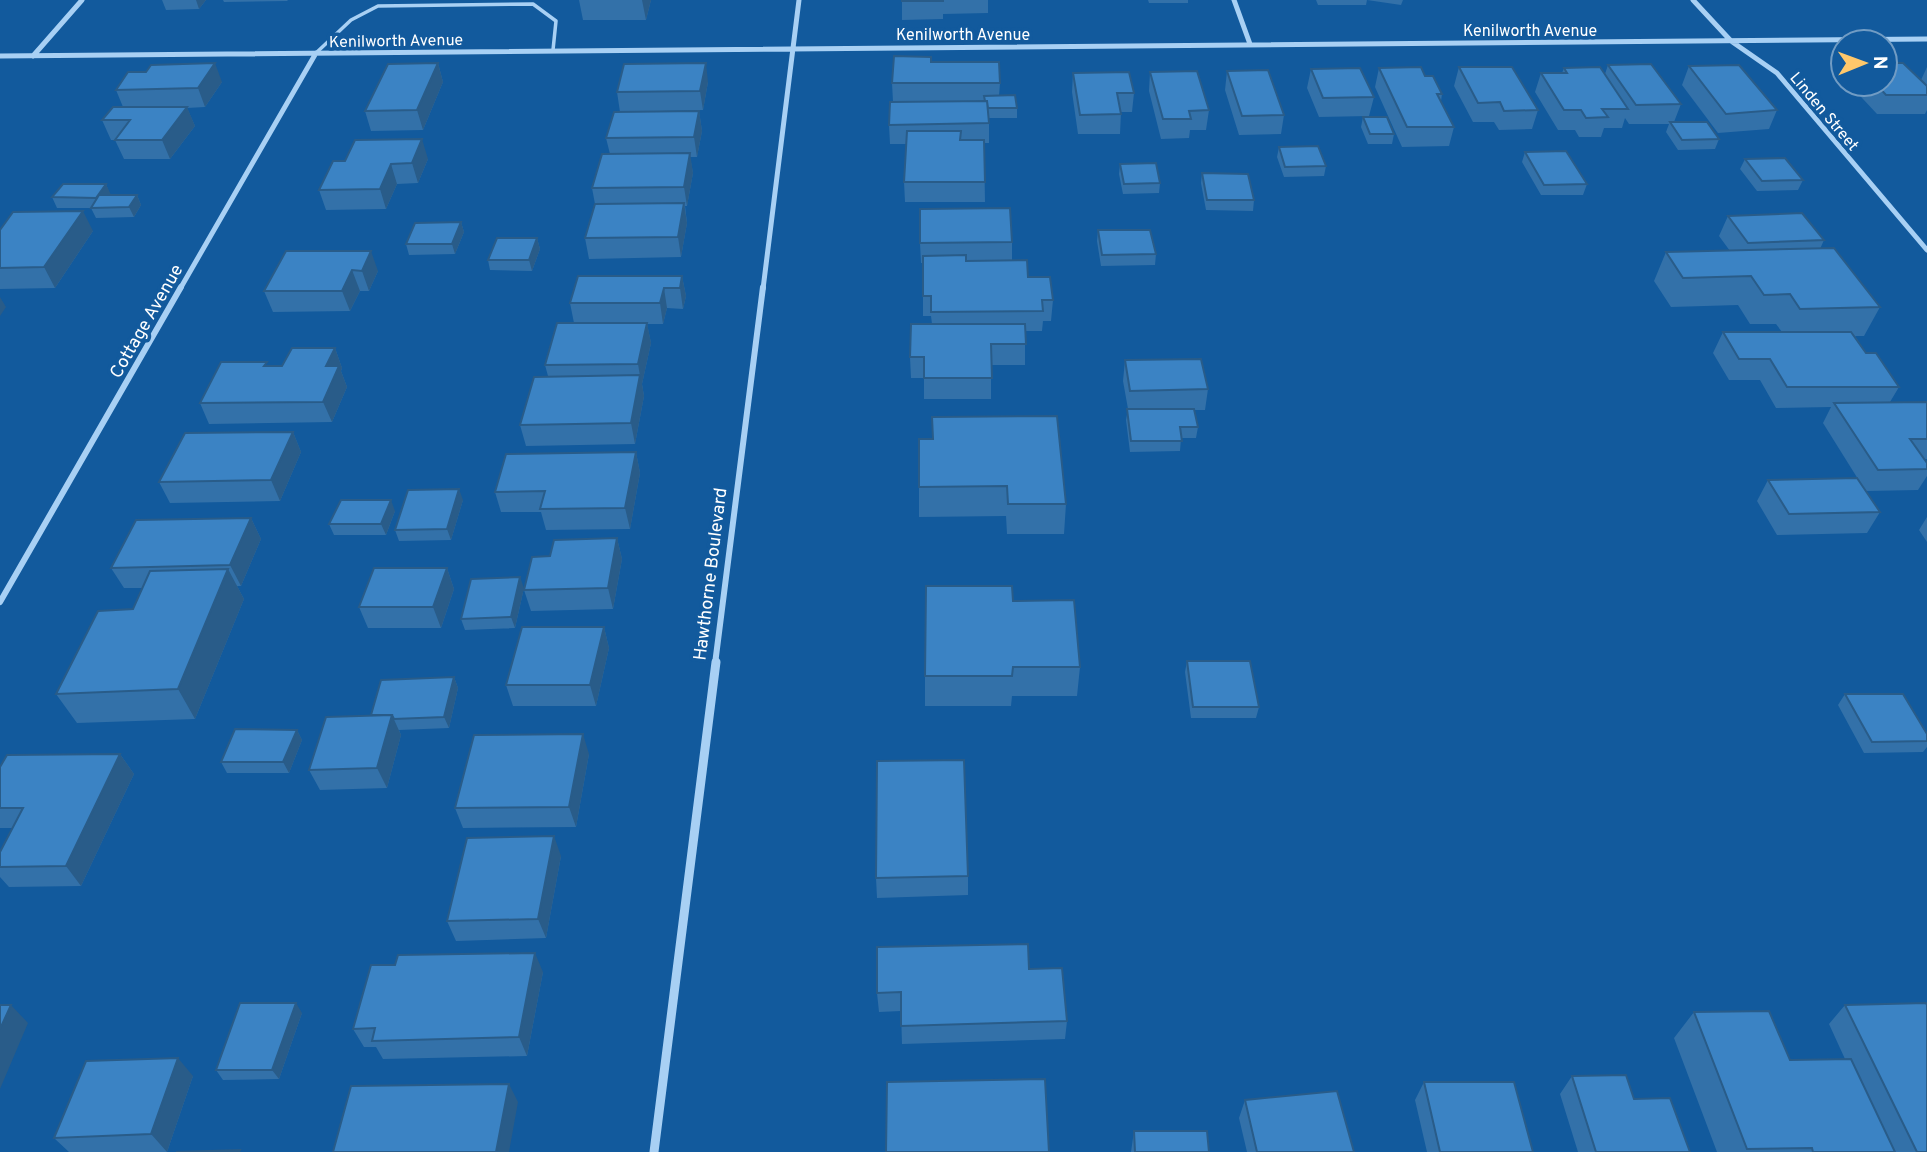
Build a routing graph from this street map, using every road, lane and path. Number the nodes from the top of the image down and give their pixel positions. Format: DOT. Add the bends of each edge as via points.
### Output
graph roads {
  1 [pos="82,0"];
  2 [pos="382,0"];
  3 [pos="453,0"];
  4 [pos="799,0"];
  5 [pos="1234,0"];
  6 [pos="1693,0"];
  7 [pos="450,5"];
  8 [pos="378,6"];
  9 [pos="1927,39"];
  10 [pos="1731,41"];
  11 [pos="1250,44"];
  12 [pos="791,48"];
  13 [pos="552,50"];
  14 [pos="316,53"];
  15 [pos="0,56"];
  16 [pos="33,56"];
  17 [pos="1927,250"];
  18 [pos="0,603"];
  19 [pos="654,1152"];
  1 -- 16 [label="street"];
  2 -- 8 [label="lane"];
  3 -- 7 [label="lane"];
  4 -- 12 [label="street, Hawthorne Boulevard"];
  5 -- 11 [label="street"];
  6 -- 10 [label="street, Linden Street"];
  7 -- 8 [label="lane"];
  7 -- 13 [label="lane" via="533,4 556,21"];
  8 -- 14 [label="lane" via="351,20"];
  9 -- 10 [label="street, Kenilworth Avenue"];
  10 -- 11 [label="street, Kenilworth Avenue"];
  10 -- 17 [label="street, Linden Street" via="1777,73"];
  11 -- 12 [label="street, Kenilworth Avenue"];
  12 -- 13 [label="street, Kenilworth Avenue"];
  12 -- 19 [label="street, Hawthorne Boulevard"];
  13 -- 14 [label="street, Kenilworth Avenue"];
  14 -- 16 [label="street, Kenilworth Avenue"];
  14 -- 18 [label="street, Cottage Avenue"];
  15 -- 16 [label="street, Kenilworth Avenue"];
}
